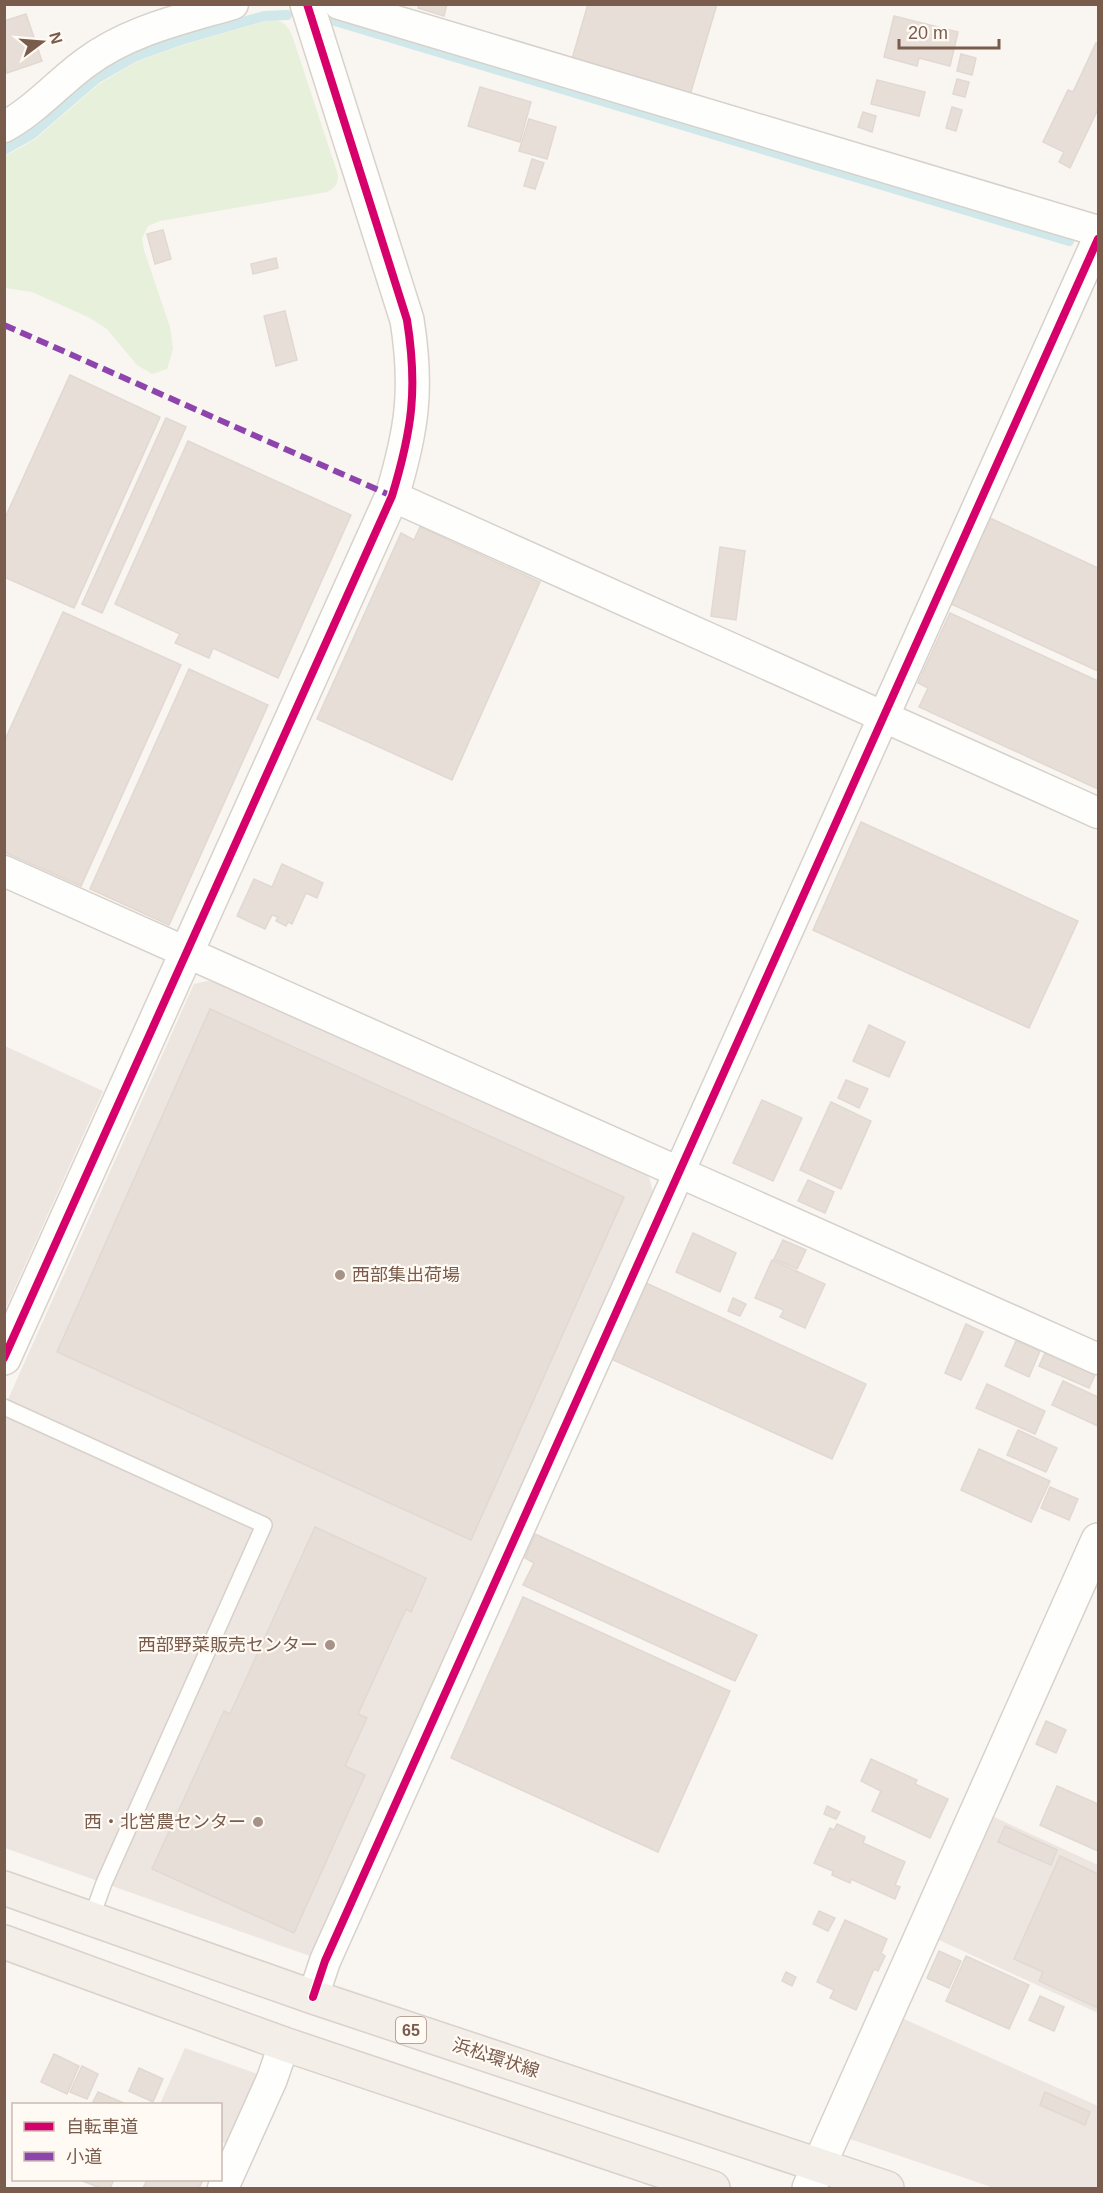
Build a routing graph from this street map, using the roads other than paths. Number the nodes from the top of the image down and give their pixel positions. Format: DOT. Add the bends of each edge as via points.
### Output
graph roads {
  1 [pos="233,4"];
  2 [pos="306,4"];
  3 [pos="339,4"];
  4 [pos="4,127"];
  5 [pos="1098,231"];
  6 [pos="1098,239"];
  7 [pos="392,496"];
  8 [pos="884,717"];
  9 [pos="1098,813"];
  10 [pos="4,871"];
  11 [pos="186,952"];
  12 [pos="680,1172"];
  13 [pos="4,1358"];
  14 [pos="1098,1359"];
  15 [pos="4,1407"];
  16 [pos="1098,1540"];
  17 [pos="4,1888"];
  18 [pos="91,1918"];
  19 [pos="4,1942"];
  20 [pos="313,1997"];
  21 [pos="284,2044"];
  22 [pos="814,2177"];
  23 [pos="223,2188"];
  24 [pos="713,2188"];
  25 [pos="887,2188"];
  1 -- 4 [label="street" via="128,38 84,63"];
  2 -- 7 [label="street" via="406,320 412,353 411,419"];
  3 -- 5 [label="street"];
  6 -- 8 [label="street"];
  7 -- 8 [label="street"];
  7 -- 11 [label="street"];
  8 -- 9 [label="street"];
  8 -- 12 [label="street"];
  10 -- 11 [label="street"];
  11 -- 12 [label="street"];
  11 -- 13 [label="street"];
  12 -- 14 [label="street"];
  12 -- 20 [label="street" via="325,1961"];
  15 -- 18 [label="lane" via="264,1525"];
  16 -- 22 [label="street"];
  17 -- 18 [label="main road, 浜松環状線 / 65"];
  18 -- 20 [label="main road, 浜松環状線 / 65"];
  19 -- 21 [label="main road"];
  20 -- 22 [label="main road, 浜松環状線 / 65"];
  21 -- 23 [label="street"];
  21 -- 24 [label="main road"];
  22 -- 25 [label="main road, 浜松環状線 / 65"];
}
